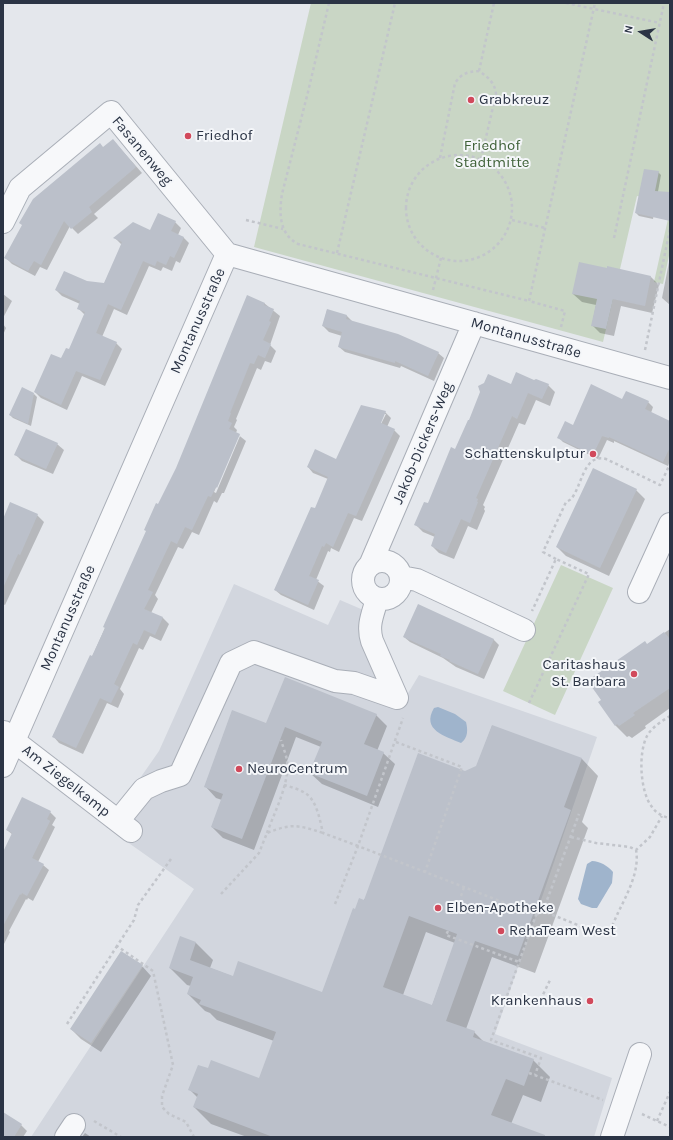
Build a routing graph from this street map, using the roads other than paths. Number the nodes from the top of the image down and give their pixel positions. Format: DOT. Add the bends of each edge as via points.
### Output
graph roads {
  1 [pos="3,222"];
  2 [pos="227,254"];
  3 [pos="474,324"];
  4 [pos="670,378"];
  5 [pos="670,524"];
  6 [pos="372,563"];
  7 [pos="401,577"];
  8 [pos="639,592"];
  9 [pos="377,599"];
  10 [pos="524,630"];
  11 [pos="8,736"];
  12 [pos="3,766"];
  13 [pos="640,1054"];
  14 [pos="612,1137"];
  1 -- 2 [label="street, Fasanenweg" via="20,188 111,112"];
  2 -- 3 [label="street, Montanusstraße"];
  2 -- 11 [label="street, Montanusstraße"];
  3 -- 4 [label="street, Montanusstraße"];
  3 -- 6 [label="street, Jakob-Dickers-Weg"];
  5 -- 8 [label="street"];
  6 -- 7 [label="street" via="388,561 397,567"];
  6 -- 9 [label="street, Jakob-Dickers-Weg" via="365,570 362,581 369,595"];
  7 -- 9 [label="street" via="396,594"];
  7 -- 10 [label="street" via="417,580"];
  9 -- 11 [label="street, Am Ziegelkamp" via="370,623 370,633 398,698 354,682 335,681 254,652 231,663 180,775 161,780 144,789 124,826"];
  11 -- 12 [label="street, Montanusstraße"];
  13 -- 14 [label="street"];
}
